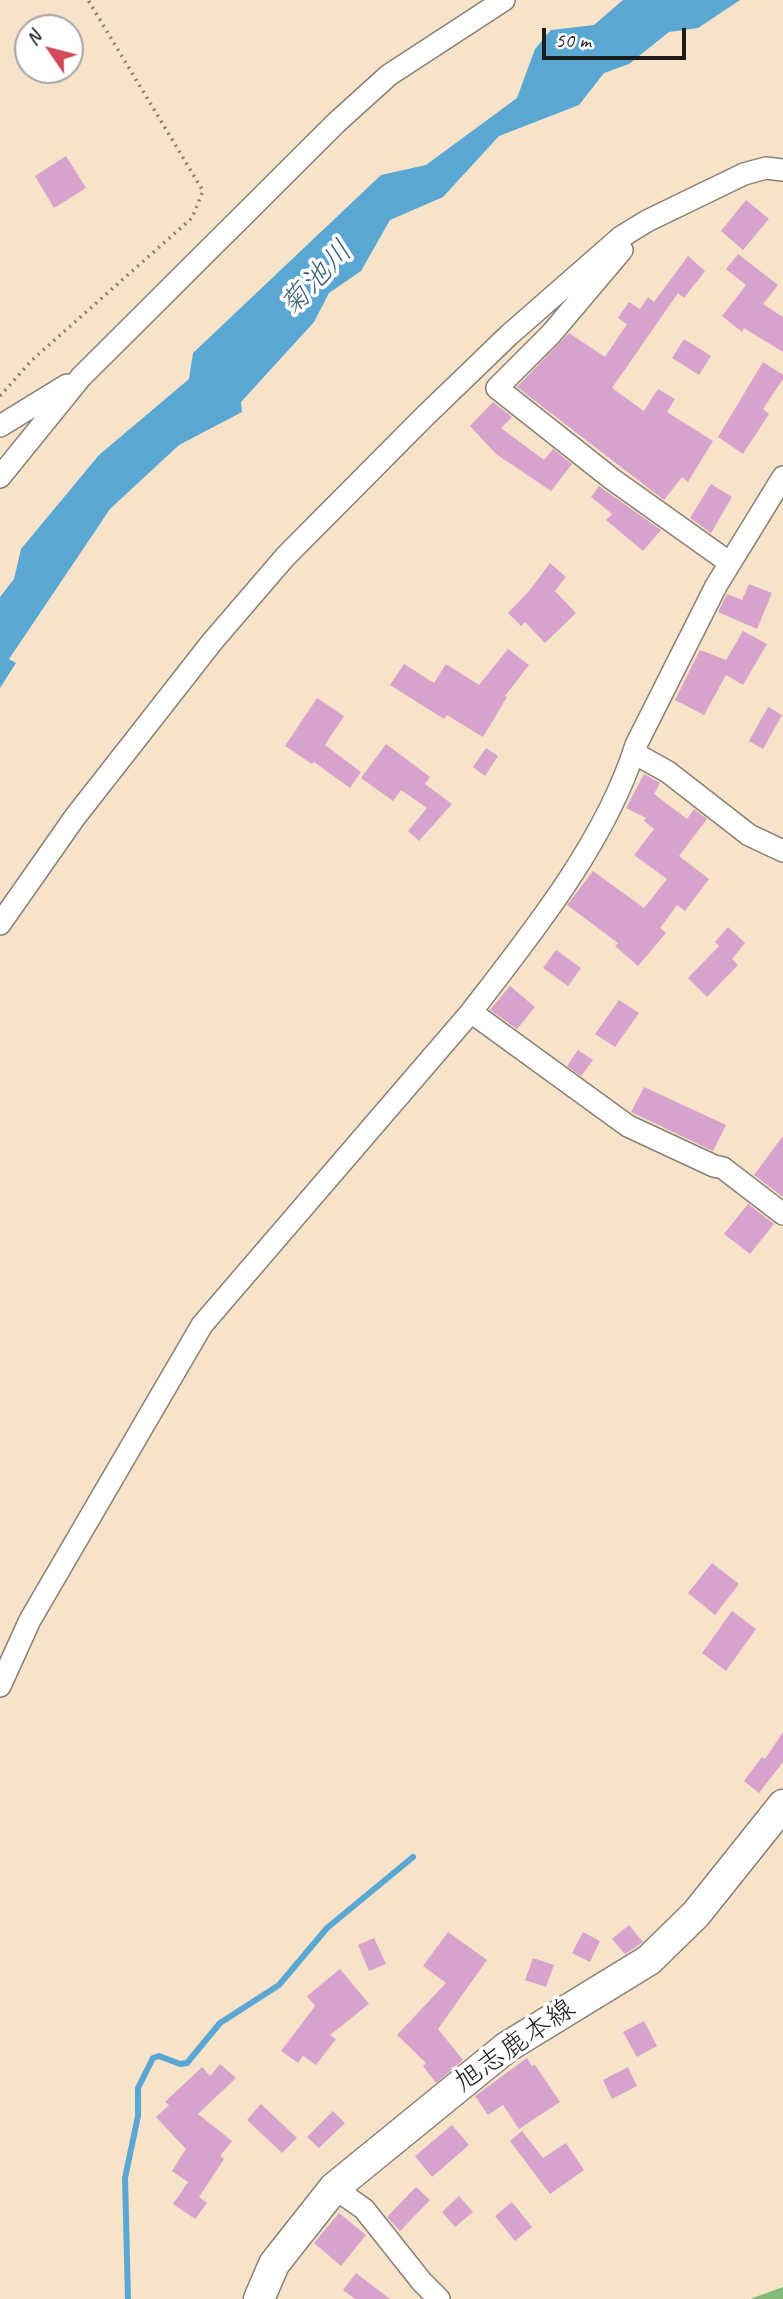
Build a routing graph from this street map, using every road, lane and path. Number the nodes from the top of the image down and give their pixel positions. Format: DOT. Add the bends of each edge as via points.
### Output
graph roads {
  1 [pos="88,0"];
  2 [pos="504,0"];
  3 [pos="783,170"];
  4 [pos="647,220"];
  5 [pos="81,377"];
  6 [pos="0,396"];
  7 [pos="0,426"];
  8 [pos="0,477"];
  9 [pos="783,477"];
  10 [pos="730,563"];
  11 [pos="634,753"];
  12 [pos="783,851"];
  13 [pos="0,924"];
  14 [pos="471,1012"];
  15 [pos="783,1214"];
  16 [pos="0,1686"];
  17 [pos="783,1805"];
  18 [pos="334,2188"];
  19 [pos="259,2299"];
  20 [pos="439,2299"];
  1 -- 6 [label="path" via="203,191 192,218 32,360"];
  2 -- 5 [label="street" via="379,84"];
  3 -- 4 [label="street" via="766,168 744,174"];
  4 -- 10 [label="street" via="551,334 497,388 612,479"];
  4 -- 13 [label="street" via="509,334 285,557 143,729"];
  5 -- 7 [label="street"];
  5 -- 8 [label="street"];
  9 -- 10 [label="street"];
  10 -- 11 [label="street"];
  11 -- 12 [label="street" via="668,772 749,835"];
  11 -- 14 [label="street" via="614,799 550,910"];
  14 -- 15 [label="street" via="628,1126 723,1168"];
  14 -- 16 [label="street" via="202,1325 30,1620"];
  17 -- 18 [label="main road, 旭志鹿本線" via="696,1914 649,1960 507,2047"];
  18 -- 19 [label="main road, 旭志鹿本線" via="274,2264"];
  18 -- 20 [label="street" via="364,2209"];
}
